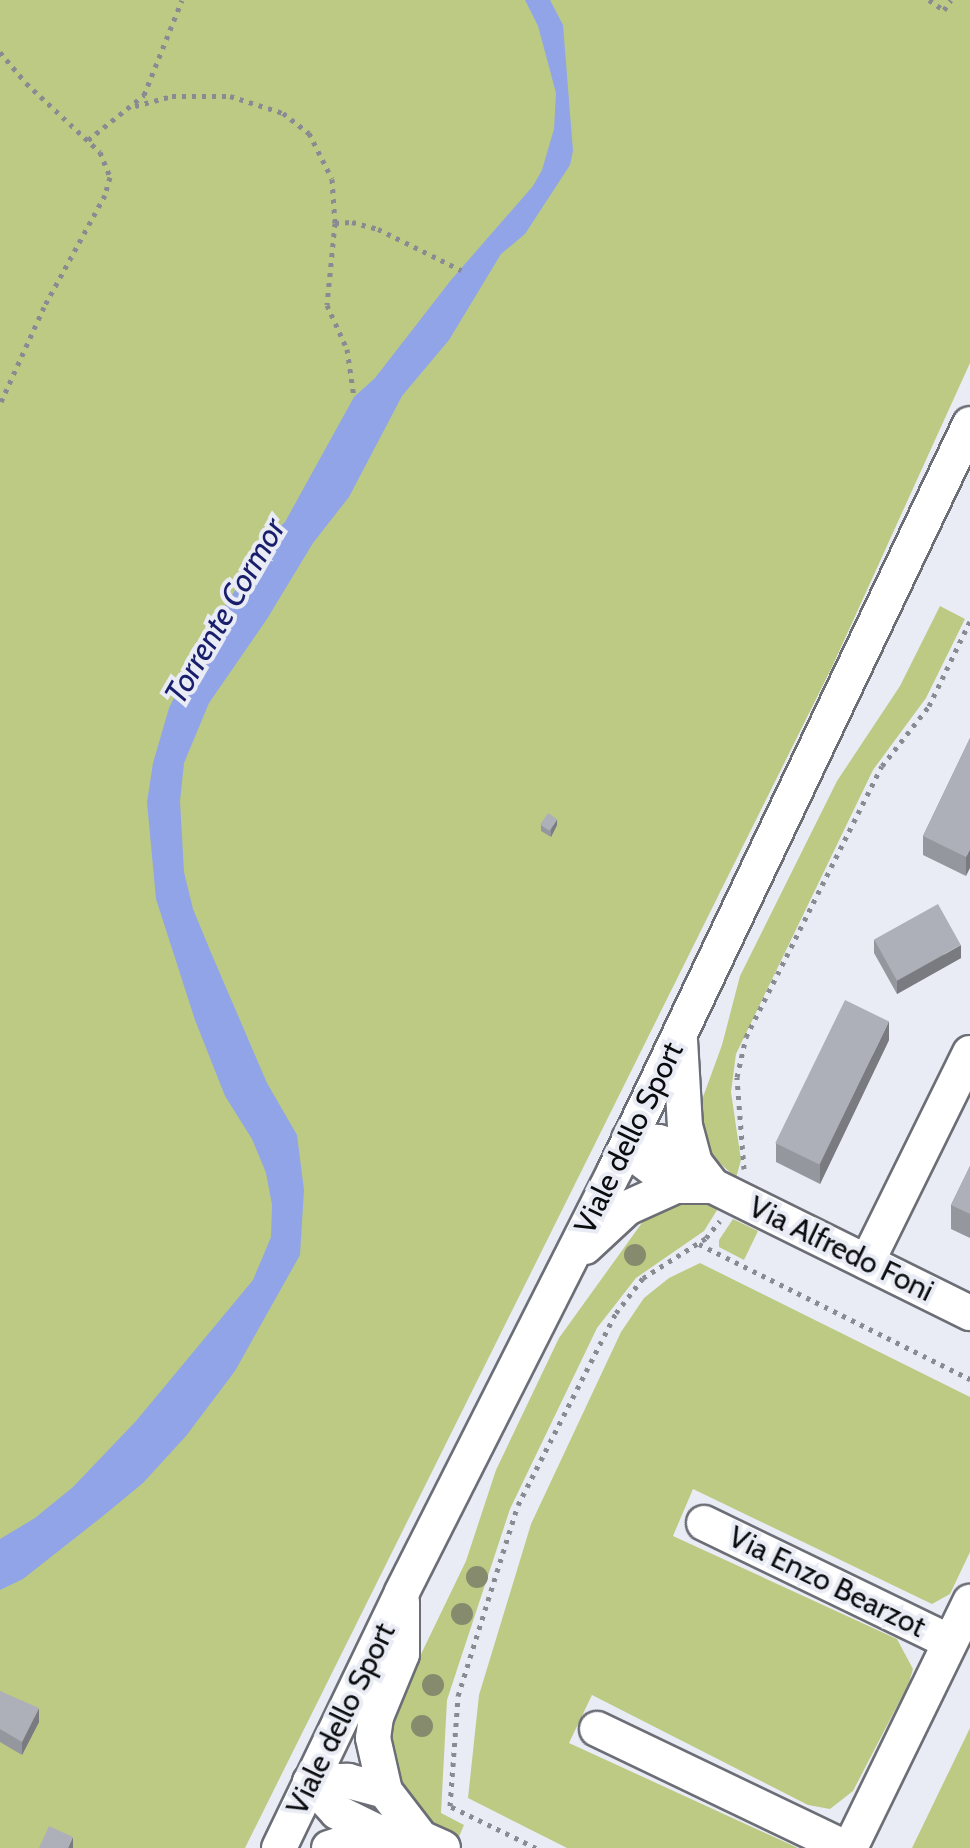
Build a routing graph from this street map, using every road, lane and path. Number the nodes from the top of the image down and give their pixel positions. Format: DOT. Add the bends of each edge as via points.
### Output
graph roads {
  1 [pos="182,0"];
  2 [pos="929,0"];
  3 [pos="951,0"];
  4 [pos="0,52"];
  5 [pos="135,106"];
  6 [pos="88,140"];
  7 [pos="335,223"];
  8 [pos="461,270"];
  9 [pos="354,397"];
  10 [pos="0,404"];
  11 [pos="970,424"];
  12 [pos="970,621"];
  13 [pos="680,1031"];
  14 [pos="970,1053"];
  15 [pos="629,1139"];
  16 [pos="711,1184"];
  17 [pos="698,1244"];
  18 [pos="867,1262"];
  19 [pos="568,1265"];
  20 [pos="970,1313"];
  21 [pos="970,1379"];
  22 [pos="704,1523"];
  23 [pos="402,1592"];
  24 [pos="970,1602"];
  25 [pos="950,1642"];
  26 [pos="597,1729"];
  27 [pos="310,1782"];
  28 [pos="385,1791"];
  29 [pos="378,1832"];
  30 [pos="432,1843"];
  31 [pos="279,1848"];
  32 [pos="329,1848"];
  33 [pos="536,1848"];
  34 [pos="848,1848"];
  1 -- 5 [label="path"];
  2 -- 3 [label="path" via="944,10"];
  4 -- 6 [label="path"];
  5 -- 6 [label="path"];
  5 -- 7 [label="path" via="172,96 230,96 297,120 327,164"];
  6 -- 10 [label="path" via="107,166 105,195 44,307"];
  7 -- 8 [label="path" via="378,229"];
  7 -- 9 [label="path" via="327,305 347,349"];
  11 -- 13 [label="street, Viale dello Sport"];
  12 -- 16 [label="path" via="929,706 882,766 746,1037 737,1077 746,1157"];
  13 -- 15 [label="street, Viale dello Sport"];
  13 -- 16 [label="street" via="685,1126"];
  14 -- 18 [label="street"];
  15 -- 16 [label="street, Via Alfredo Foni" via="678,1149"];
  15 -- 19 [label="street, Viale dello Sport"];
  16 -- 17 [label="path" via="714,1231"];
  16 -- 18 [label="street, Via Alfredo Foni"];
  16 -- 19 [label="street" via="627,1208"];
  17 -- 21 [label="path"];
  17 -- 33 [label="path" via="643,1278 616,1313 518,1505 458,1696 450,1806"];
  18 -- 20 [label="street, Via Alfredo Foni"];
  19 -- 23 [label="street, Viale dello Sport"];
  22 -- 25 [label="street, Via Enzo Bearzot"];
  23 -- 27 [label="street, Viale dello Sport"];
  23 -- 28 [label="street" via="402,1654 376,1717 373,1738"];
  24 -- 25 [label="street, Via Enzo Bearzot"];
  25 -- 34 [label="street, Via Enzo Bearzot"];
  26 -- 34 [label="street, Via Enzo Bearzot"];
  27 -- 28 [label="street" via="348,1781"];
  27 -- 29 [label="street" via="337,1812"];
  27 -- 31 [label="street, Viale dello Sport"];
  28 -- 30 [label="street"];
  29 -- 30 [label="street"];
  29 -- 32 [label="street"];
}
